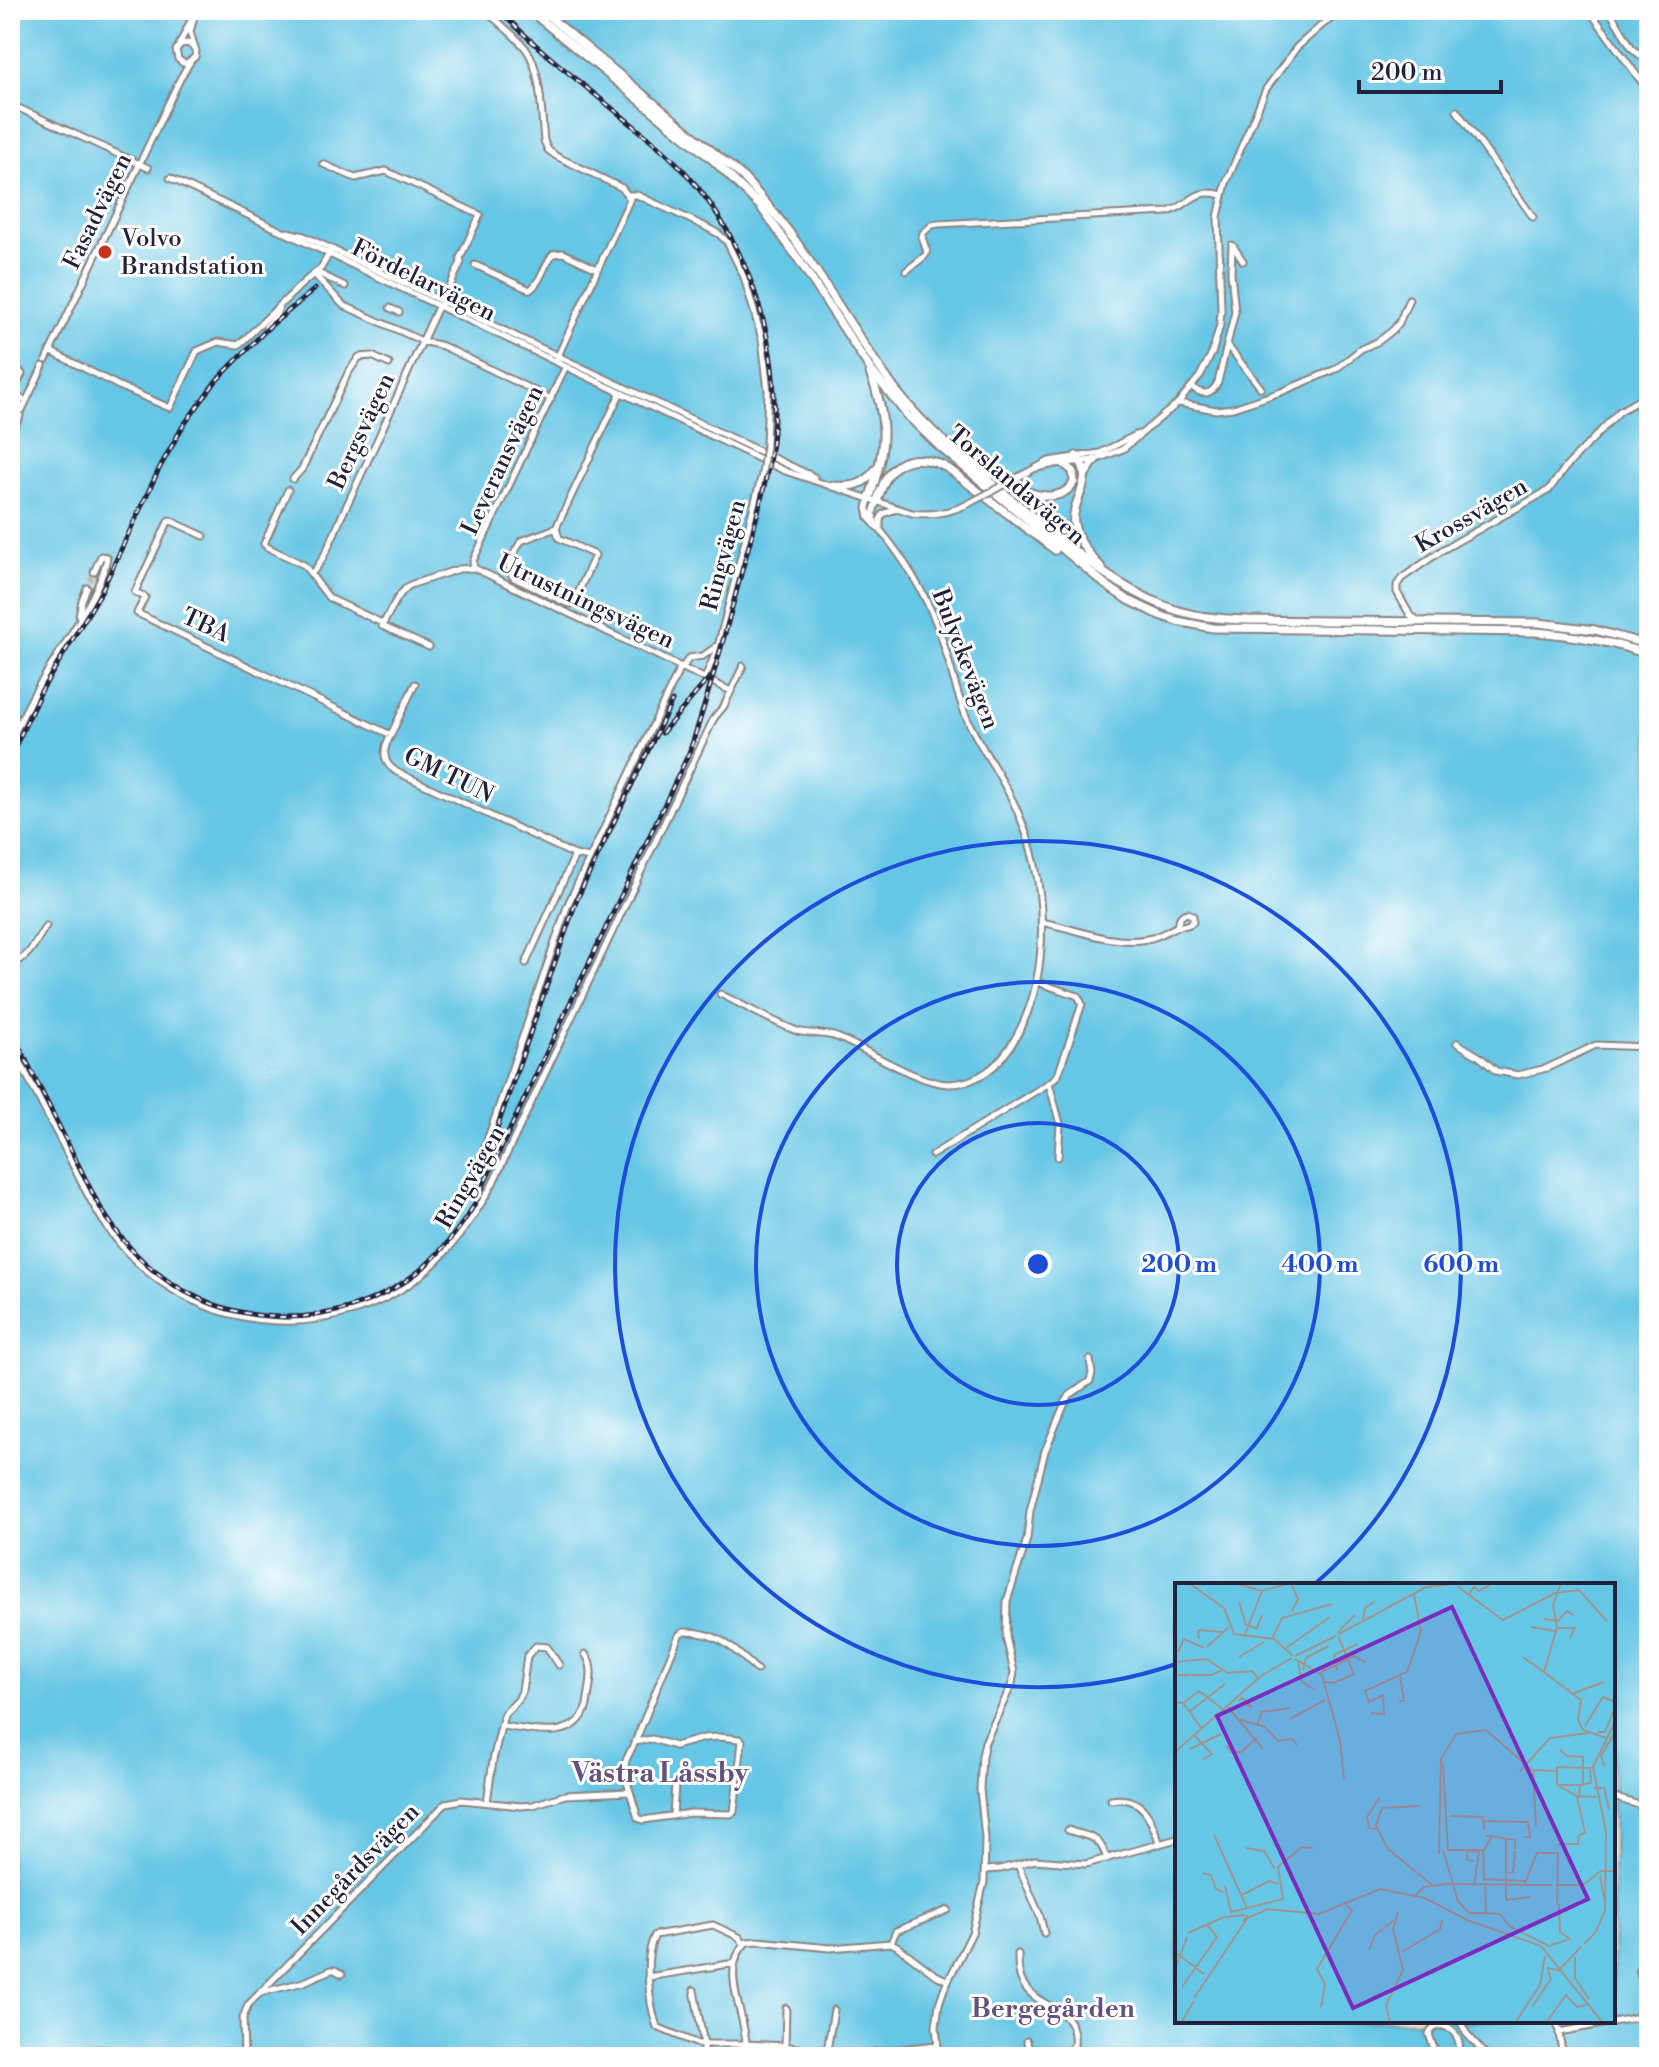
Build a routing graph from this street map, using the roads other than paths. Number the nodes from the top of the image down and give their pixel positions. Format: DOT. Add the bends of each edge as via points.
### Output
graph roads {
  1 [pos="486,10"];
  2 [pos="529,10"];
  3 [pos="541,10"];
  4 [pos="1343,10"];
  5 [pos="1589,10"];
  6 [pos="1609,10"];
  7 [pos="195,12"];
  8 [pos="178,46"];
  9 [pos="194,48"];
  10 [pos="1644,55"];
  11 [pos="179,60"];
  12 [pos="190,62"];
  13 [pos="180,79"];
  14 [pos="1649,92"];
  15 [pos="10,104"];
  16 [pos="1457,111"];
  17 [pos="140,164"];
  18 [pos="323,164"];
  19 [pos="148,168"];
  20 [pos="170,178"];
  21 [pos="628,195"];
  22 [pos="1223,195"];
  23 [pos="1533,217"];
  24 [pos="330,252"];
  25 [pos="1243,261"];
  26 [pos="475,265"];
  27 [pos="597,269"];
  28 [pos="906,271"];
  29 [pos="315,273"];
  30 [pos="345,286"];
  31 [pos="1409,299"];
  32 [pos="285,301"];
  33 [pos="440,304"];
  34 [pos="390,308"];
  35 [pos="399,312"];
  36 [pos="266,327"];
  37 [pos="422,341"];
  38 [pos="1226,344"];
  39 [pos="855,346"];
  40 [pos="50,351"];
  41 [pos="557,359"];
  42 [pos="389,364"];
  43 [pos="10,368"];
  44 [pos="565,368"];
  45 [pos="880,368"];
  46 [pos="10,384"];
  47 [pos="1192,387"];
  48 [pos="1261,388"];
  49 [pos="622,390"];
  50 [pos="10,393"];
  51 [pos="1649,394"];
  52 [pos="645,397"];
  53 [pos="551,399"];
  54 [pos="664,399"];
  55 [pos="26,401"];
  56 [pos="1178,403"];
  57 [pos="660,413"];
  58 [pos="678,414"];
  59 [pos="10,435"];
  60 [pos="1085,458"];
  61 [pos="881,460"];
  62 [pos="1063,463"];
  63 [pos="1037,468"];
  64 [pos="1075,478"];
  65 [pos="293,479"];
  66 [pos="833,486"];
  67 [pos="288,490"];
  68 [pos="873,500"];
  69 [pos="897,509"];
  70 [pos="556,528"];
  71 [pos="879,530"];
  72 [pos="204,536"];
  73 [pos="474,568"];
  74 [pos="94,572"];
  75 [pos="311,574"];
  76 [pos="1122,585"];
  77 [pos="87,588"];
  78 [pos="1128,600"];
  79 [pos="1405,607"];
  80 [pos="78,621"];
  81 [pos="1397,621"];
  82 [pos="1419,621"];
  83 [pos="383,625"];
  84 [pos="717,645"];
  85 [pos="1649,645"];
  86 [pos="429,647"];
  87 [pos="1649,655"];
  88 [pos="682,666"];
  89 [pos="743,666"];
  90 [pos="702,676"];
  91 [pos="415,684"];
  92 [pos="731,691"];
  93 [pos="391,735"];
  94 [pos="10,743"];
  95 [pos="575,855"];
  96 [pos="589,858"];
  97 [pos="1041,922"];
  98 [pos="46,926"];
  99 [pos="1177,926"];
  100 [pos="10,963"];
  101 [pos="526,963"];
  102 [pos="1037,982"];
  103 [pos="720,994"];
  104 [pos="10,1040"];
  105 [pos="1457,1043"];
  106 [pos="1649,1047"];
  107 [pos="1049,1083"];
  108 [pos="932,1155"];
  109 [pos="1058,1157"];
  110 [pos="473,1182"];
  111 [pos="1090,1360"];
  112 [pos="585,1654"];
  113 [pos="559,1665"];
  114 [pos="757,1670"];
  115 [pos="503,1726"];
  116 [pos="635,1742"];
  117 [pos="675,1784"];
  118 [pos="629,1792"];
  119 [pos="1615,1798"];
  120 [pos="1111,1800"];
  121 [pos="487,1802"];
  122 [pos="1649,1808"];
  123 [pos="673,1816"];
  124 [pos="1068,1830"];
  125 [pos="1175,1840"];
  126 [pos="1160,1844"];
  127 [pos="1107,1859"];
  128 [pos="1018,1865"];
  129 [pos="985,1870"];
  130 [pos="948,1910"];
  131 [pos="1044,1933"];
  132 [pos="891,1943"];
  133 [pos="744,1944"];
  134 [pos="1018,1954"];
  135 [pos="735,1963"];
  136 [pos="1639,1969"];
  137 [pos="342,1974"];
  138 [pos="648,1977"];
  139 [pos="948,1981"];
  140 [pos="694,1990"];
  141 [pos="261,1991"];
  142 [pos="786,2008"];
  143 [pos="834,2010"];
  144 [pos="1615,2022"];
  145 [pos="1461,2023"];
  146 [pos="1557,2023"];
  147 [pos="1607,2023"];
  148 [pos="1559,2032"];
  149 [pos="1027,2041"];
  150 [pos="746,2044"];
  151 [pos="704,2045"];
  152 [pos="937,2045"];
  153 [pos="785,2046"];
  154 [pos="904,2049"];
  155 [pos="827,2056"];
  156 [pos="244,2057"];
  157 [pos="701,2057"];
  158 [pos="743,2057"];
  159 [pos="783,2057"];
  160 [pos="905,2057"];
  161 [pos="939,2057"];
  162 [pos="1035,2057"];
  163 [pos="1065,2057"];
  164 [pos="1458,2057"];
  165 [pos="1488,2057"];
  166 [pos="1563,2057"];
  1 -- 21 [label="street" via="531,59 548,150"];
  2 -- 39 [label="main road, Torslandavägen" via="713,160 760,206"];
  3 -- 45 [label="main road, Torslandavägen" via="742,176 805,253"];
  4 -- 22 [label="street" via="1297,47 1266,89"];
  5 -- 14 [label="street"];
  6 -- 10 [label="street" via="1632,48"];
  7 -- 8 [label="street, Fasadvägen"];
  7 -- 9 [label="street, Fasadvägen" via="190,32"];
  8 -- 9 [label="street" via="187,43"];
  8 -- 11 [label="street, Fasadvägen"];
  9 -- 12 [label="street, Fasadvägen"];
  11 -- 12 [label="street"];
  11 -- 13 [label="street, Fasadvägen"];
  12 -- 13 [label="street, Fasadvägen"];
  13 -- 17 [label="street, Fasadvägen"];
  15 -- 17 [label="street"];
  16 -- 23 [label="street"];
  17 -- 19 [label="street"];
  17 -- 40 [label="street, Fasadvägen"];
  18 -- 33 [label="street, Bergsvägen" via="355,178 386,171 480,215"];
  20 -- 24 [label="street, Fördelarvägen"];
  21 -- 27 [label="street"];
  21 -- 84 [label="street, Ringvägen, bridge" via="704,226 727,242 744,277 762,339 768,391 762,474"];
  22 -- 28 [label="street" via="1197,194 1167,212 932,225 923,233 925,256"];
  22 -- 47 [label="street" via="1218,217 1220,325 1206,367"];
  24 -- 29 [label="street"];
  24 -- 33 [label="street, Fördelarvägen"];
  25 -- 38 [label="street" via="1232,245 1235,312"];
  26 -- 27 [label="street" via="530,290 553,254 563,253"];
  27 -- 41 [label="street"];
  29 -- 30 [label="street"];
  29 -- 32 [label="street"];
  29 -- 37 [label="street" via="343,305"];
  31 -- 56 [label="street" via="1393,330 1336,369 1233,408"];
  32 -- 36 [label="street"];
  32 -- 40 [label="street" via="238,345 218,342 197,351 170,408"];
  33 -- 37 [label="street, Bergsvägen"];
  33 -- 41 [label="street, Fördelarvägen"];
  34 -- 35 [label="street"];
  37 -- 53 [label="street" via="443,346"];
  37 -- 75 [label="street, Bergsvägen"];
  38 -- 47 [label="street" via="1214,389 1205,393"];
  38 -- 48 [label="street"];
  39 -- 61 [label="main road" via="879,396"];
  39 -- 78 [label="main road, Torslandavägen" via="931,440"];
  40 -- 55 [label="street, Fasadvägen"];
  41 -- 44 [label="street"];
  41 -- 49 [label="street"];
  42 -- 65 [label="street" via="359,357"];
  43 -- 46 [label="street" via="22,374 17,384"];
  44 -- 49 [label="street"];
  44 -- 53 [label="street, Leveransvägen"];
  45 -- 64 [label="main road" via="955,446 1017,488 1054,496 1067,491"];
  45 -- 76 [label="main road, Torslandavägen" via="946,444"];
  47 -- 56 [label="street"];
  49 -- 52 [label="street"];
  49 -- 52 [label="street"];
  49 -- 52 [label="street"];
  49 -- 57 [label="street"];
  49 -- 70 [label="street"];
  50 -- 55 [label="street"];
  51 -- 79 [label="street, Krossvägen" via="1620,411 1549,490 1402,578 1397,588"];
  52 -- 57 [label="street"];
  52 -- 58 [label="street"];
  53 -- 73 [label="street, Leveransvägen"];
  54 -- 58 [label="street"];
  55 -- 59 [label="street, Fasadvägen"];
  56 -- 60 [label="street" via="1149,427"];
  57 -- 66 [label="street" via="785,471"];
  58 -- 66 [label="street"];
  60 -- 62 [label="street"];
  60 -- 63 [label="street" via="1049,461"];
  60 -- 64 [label="main road"];
  60 -- 76 [label="main road" via="1075,528 1089,554"];
  61 -- 66 [label="main road" via="862,484"];
  61 -- 68 [label="main road"];
  62 -- 63 [label="street"];
  62 -- 64 [label="main road"];
  63 -- 69 [label="street, bridge" via="952,511"];
  66 -- 68 [label="street"];
  67 -- 75 [label="street" via="264,544"];
  68 -- 69 [label="street"];
  68 -- 71 [label="street"];
  68 -- 78 [label="main road" via="897,466 916,459 936,462"];
  69 -- 71 [label="street" via="883,514"];
  70 -- 70 [label="street" via="521,541 508,571 571,604 595,555 559,538"];
  71 -- 97 [label="street, Bulyckevägen" via="927,602 969,723 1016,808 1034,866"];
  72 -- 93 [label="street, TBA" via="169,520 135,592 145,597 137,613"];
  73 -- 83 [label="street, Utrustningsvägen" via="410,585"];
  73 -- 88 [label="street, Utrustningsvägen"];
  74 -- 80 [label="street" via="104,555 104,569"];
  75 -- 83 [label="street" via="329,598"];
  76 -- 81 [label="main road, Torslandavägen" via="1165,606 1213,618"];
  77 -- 80 [label="street"];
  78 -- 87 [label="main road, Torslandavägen" via="1177,621 1213,628 1535,632 1605,641"];
  79 -- 81 [label="street, Krossvägen"];
  79 -- 82 [label="street"];
  80 -- 94 [label="street"];
  81 -- 82 [label="main road, Torslandavägen"];
  82 -- 85 [label="main road, Torslandavägen" via="1568,625"];
  83 -- 86 [label="street"];
  84 -- 88 [label="street, Ringvägen"];
  84 -- 90 [label="street, Ringvägen"];
  88 -- 90 [label="street, Utrustningsvägen"];
  88 -- 96 [label="street"];
  89 -- 92 [label="street, Ringvägen"];
  90 -- 92 [label="street"];
  91 -- 93 [label="street, GM TUN"];
  92 -- 104 [label="street, Ringvägen" via="492,1185 443,1255 380,1301 337,1316 277,1322 207,1308 155,1278 100,1217"];
  93 -- 95 [label="street, GM TUN" via="384,754 392,770"];
  95 -- 96 [label="street, GM TUN"];
  95 -- 101 [label="street"];
  96 -- 110 [label="street" via="568,904"];
  97 -- 99 [label="street" via="1137,941"];
  97 -- 102 [label="street, Bulyckevägen"];
  98 -- 100 [label="street" via="24,958"];
  102 -- 103 [label="street, Bulyckevägen" via="1019,1032 999,1062 976,1078 949,1084 930,1082 837,1037 796,1030"];
  102 -- 107 [label="street" via="1078,996 1082,1004 1058,1075"];
  105 -- 106 [label="street" via="1496,1071 1518,1075 1596,1045"];
  107 -- 108 [label="street"];
  107 -- 109 [label="street" via="1060,1124"];
  111 -- 129 [label="street" via="1090,1381 1070,1395 1045,1451 1027,1539 1007,1601 1006,1637 1014,1672 982,1756"];
  112 -- 115 [label="street" via="591,1666 586,1711 572,1726 554,1732"];
  113 -- 115 [label="street" via="547,1647 532,1649 522,1691 504,1714"];
  114 -- 116 [label="street" via="724,1641 684,1632"];
  115 -- 121 [label="street"];
  116 -- 118 [label="street" via="624,1765"];
  116 -- 123 [label="street" via="652,1739 678,1746 718,1737 742,1741 734,1812"];
  117 -- 123 [label="street"];
  118 -- 121 [label="street, Innegårdsvägen" via="565,1795 521,1806"];
  118 -- 123 [label="street" via="638,1818"];
  119 -- 122 [label="street"];
  120 -- 126 [label="street" via="1142,1807"];
  121 -- 141 [label="street, Innegårdsvägen" via="456,1800 442,1805"];
  124 -- 127 [label="street" via="1096,1839"];
  125 -- 126 [label="street"];
  126 -- 127 [label="street"];
  127 -- 128 [label="street"];
  128 -- 129 [label="street"];
  128 -- 131 [label="street"];
  129 -- 139 [label="street" via="972,1933"];
  130 -- 132 [label="street" via="896,1931"];
  132 -- 133 [label="street" via="830,1948"];
  132 -- 139 [label="street"];
  133 -- 135 [label="street"];
  133 -- 138 [label="street" via="713,1925 658,1934 652,1940"];
  134 -- 163 [label="street" via="1025,1987 1064,2015 1073,2031 1074,2045"];
  135 -- 138 [label="street"];
  135 -- 150 [label="street"];
  136 -- 144 [label="street" via="1645,2016"];
  137 -- 141 [label="street" via="331,1970"];
  138 -- 151 [label="street" via="657,2027"];
  139 -- 152 [label="street" via="938,2011"];
  140 -- 151 [label="street"];
  141 -- 156 [label="street, Innegårdsvägen" via="244,2012"];
  142 -- 153 [label="street"];
  143 -- 155 [label="street"];
  145 -- 165 [label="street"];
  146 -- 148 [label="street"];
  147 -- 148 [label="street"];
  148 -- 166 [label="street"];
  149 -- 162 [label="street"];
  150 -- 151 [label="street"];
  150 -- 153 [label="street"];
  150 -- 158 [label="street"];
  151 -- 157 [label="street"];
  152 -- 154 [label="street"];
  152 -- 161 [label="street"];
  153 -- 155 [label="street"];
  153 -- 159 [label="street"];
  154 -- 155 [label="street"];
  154 -- 160 [label="street"];
  164 -- 164 [label="street" via="1454,2034 1443,2026 1432,2028 1429,2034 1437,2055"];
}
